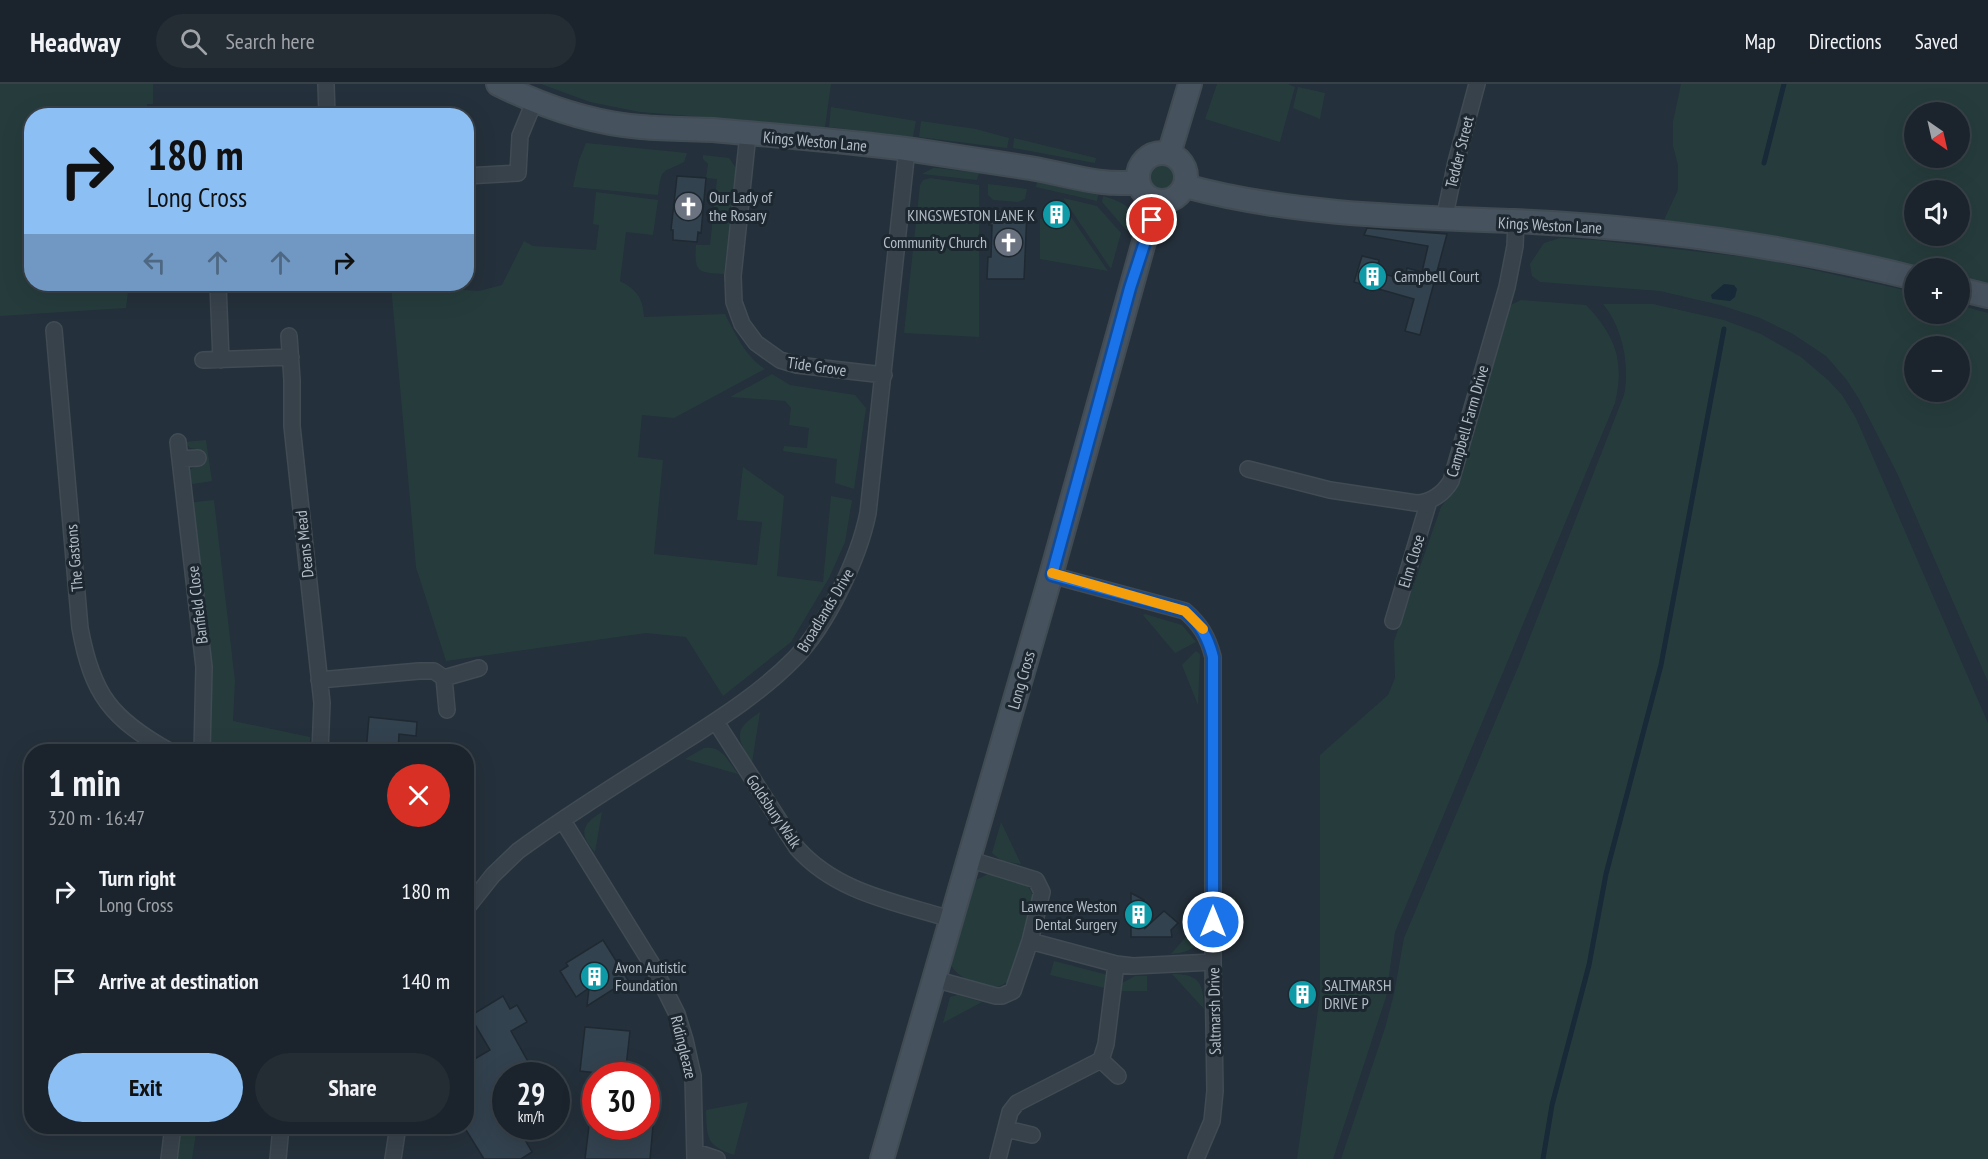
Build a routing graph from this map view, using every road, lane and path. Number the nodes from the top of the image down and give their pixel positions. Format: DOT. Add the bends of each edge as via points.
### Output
graph roads {
  1 [pos="326,84"];
  2 [pos="498,84"];
  3 [pos="1190,84"];
  4 [pos="1477,84"];
  5 [pos="534,102"];
  6 [pos="327,108"];
  7 [pos="748,134"];
  8 [pos="907,149"];
  9 [pos="1169,154"];
  10 [pos="474,176"];
  11 [pos="1138,182"];
  12 [pos="1185,186"];
  13 [pos="1159,202"];
  14 [pos="1444,219"];
  15 [pos="1516,221"];
  16 [pos="1904,275"];
  17 [pos="218,291"];
  18 [pos="1970,292"];
  19 [pos="1988,296"];
  20 [pos="54,330"];
  21 [pos="289,336"];
  22 [pos="291,357"];
  23 [pos="203,360"];
  24 [pos="221,360"];
  25 [pos="884,375"];
  26 [pos="178,442"];
  27 [pos="198,458"];
  28 [pos="180,459"];
  29 [pos="1248,469"];
  30 [pos="1429,501"];
  31 [pos="1052,575"];
  32 [pos="1393,621"];
  33 [pos="479,668"];
  34 [pos="444,678"];
  35 [pos="319,680"];
  36 [pos="447,710"];
  37 [pos="716,722"];
  38 [pos="157,744"];
  39 [pos="202,744"];
  40 [pos="320,744"];
  41 [pos="563,821"];
  42 [pos="968,859"];
  43 [pos="474,899"];
  44 [pos="950,919"];
  45 [pos="1030,941"];
  46 [pos="1213,962"];
  47 [pos="1116,964"];
  48 [pos="934,979"];
  49 [pos="1101,1060"];
  50 [pos="1118,1076"];
  51 [pos="1006,1129"];
  52 [pos="172,1134"];
  53 [pos="280,1134"];
  54 [pos="397,1134"];
  55 [pos="1032,1135"];
  56 [pos="695,1156"];
  57 [pos="169,1159"];
  58 [pos="278,1159"];
  59 [pos="393,1159"];
  60 [pos="717,1159"];
  61 [pos="882,1159"];
  62 [pos="998,1159"];
  63 [pos="1196,1159"];
  1 -- 6 [label="street"];
  2 -- 5 [label="street, Kings Weston Lane"];
  3 -- 9 [label="street"];
  4 -- 14 [label="street, Tedder Street"];
  5 -- 7 [label="street, Kings Weston Lane" via="639,127"];
  5 -- 10 [label="street" via="520,136 518,173"];
  7 -- 8 [label="street, Kings Weston Lane"];
  7 -- 25 [label="street, Tide Grove" via="733,276 734,302 742,324 756,343 780,360"];
  8 -- 11 [label="street, Kings Weston Lane" via="1083,179"];
  8 -- 25 [label="street, Broadlands Drive"];
  9 -- 11 [label="street" via="1155,154 1143,161"];
  9 -- 12 [label="street" via="1182,163"];
  11 -- 13 [label="street" via="1145,195"];
  12 -- 13 [label="street" via="1175,198"];
  12 -- 14 [label="street, Kings Weston Lane" via="1242,200"];
  13 -- 31 [label="street, Long Cross" via="1136,268"];
  14 -- 15 [label="street, Kings Weston Lane"];
  15 -- 16 [label="street, Kings Weston Lane" via="1692,235 1789,250"];
  15 -- 30 [label="street, Campbell Farm Drive" via="1507,287 1451,481"];
  17 -- 24 [label="street"];
  18 -- 19 [label="street"];
  20 -- 38 [label="street, The Gastons" via="80,628 88,666 102,696 117,714"];
  21 -- 22 [label="street, Deans Mead"];
  22 -- 24 [label="street"];
  22 -- 35 [label="street, Deans Mead" via="292,426"];
  23 -- 24 [label="street"];
  25 -- 37 [label="street, Broadlands Drive" via="868,513 849,571 831,607 797,657"];
  26 -- 28 [label="street, Banfield Close"];
  27 -- 28 [label="street"];
  28 -- 39 [label="street, Banfield Close" via="204,666"];
  29 -- 30 [label="street" via="1330,490 1416,503"];
  30 -- 32 [label="street, Elm Close"];
  31 -- 42 [label="street, Long Cross"];
  31 -- 46 [label="street, Saltmarsh Drive" via="1185,611 1209,641 1213,657"];
  33 -- 34 [label="street"];
  34 -- 35 [label="street" via="429,671"];
  34 -- 36 [label="street"];
  35 -- 40 [label="street, Deans Mead"];
  37 -- 41 [label="street, Broadlands Drive"];
  37 -- 44 [label="street, Goldsbury Walk" via="797,848 814,865 852,889"];
  41 -- 43 [label="street, Broadlands Drive" via="503,864"];
  41 -- 56 [label="street, Ridingleaze" via="644,950 677,1014 693,1076"];
  42 -- 44 [label="street, Long Cross"];
  42 -- 45 [label="street" via="1040,884 1042,892"];
  44 -- 48 [label="street, Long Cross"];
  45 -- 47 [label="street"];
  45 -- 48 [label="street" via="1016,987 1008,995 996,996"];
  46 -- 47 [label="street"];
  46 -- 63 [label="street, Saltmarsh Drive" via="1214,1104"];
  47 -- 49 [label="street"];
  48 -- 61 [label="street, Long Cross"];
  49 -- 50 [label="street"];
  49 -- 51 [label="street" via="1023,1098 1011,1112"];
  51 -- 55 [label="street"];
  51 -- 62 [label="street"];
  52 -- 57 [label="street"];
  53 -- 58 [label="street"];
  54 -- 59 [label="street"];
  56 -- 60 [label="street"];
}
